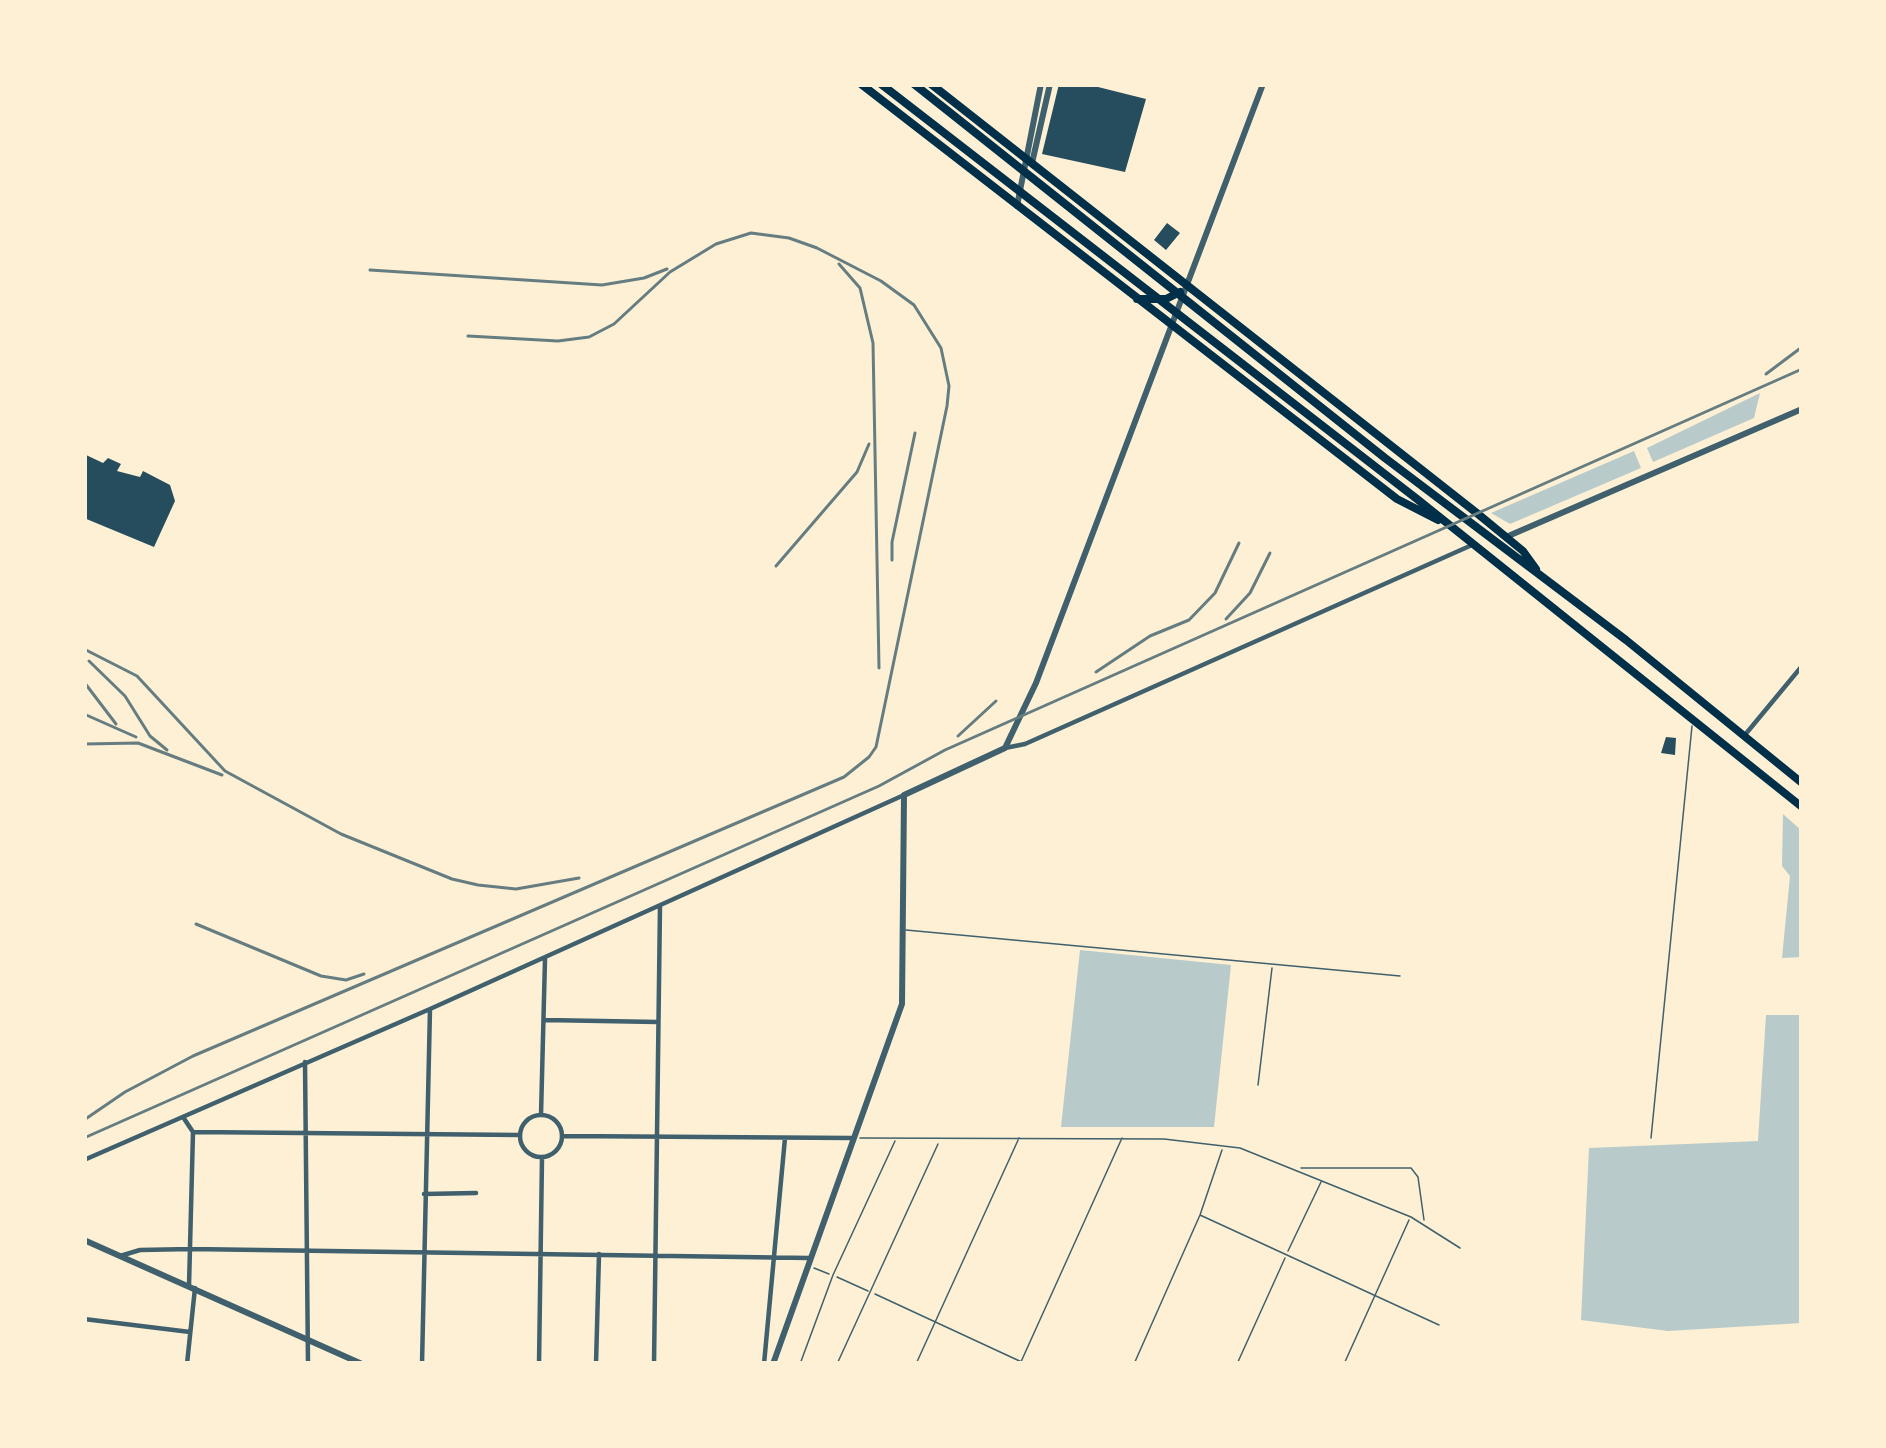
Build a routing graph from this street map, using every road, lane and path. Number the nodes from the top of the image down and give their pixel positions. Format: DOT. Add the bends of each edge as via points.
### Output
graph roads {
  1 [pos="861,84"];
  2 [pos="881,84"];
  3 [pos="914,84"];
  4 [pos="932,84"];
  5 [pos="1046,84"];
  6 [pos="1263,84"];
  7 [pos="1005,143"];
  8 [pos="1027,163"];
  9 [pos="970,171"];
  10 [pos="1017,206"];
  11 [pos="1138,249"];
  12 [pos="1102,273"];
  13 [pos="1187,288"];
  14 [pos="1136,299"];
  15 [pos="1221,311"];
  16 [pos="1173,328"];
  17 [pos="1254,339"];
  18 [pos="1226,366"];
  19 [pos="1802,409"];
  20 [pos="1445,523"];
  21 [pos="1506,537"];
  22 [pos="1472,545"];
  23 [pos="1540,575"];
  24 [pos="1802,666"];
  25 [pos="1692,722"];
  26 [pos="1744,736"];
  27 [pos="1005,748"];
  28 [pos="1802,783"];
  29 [pos="904,795"];
  30 [pos="1802,808"];
  31 [pos="660,906"];
  32 [pos="903,929"];
  33 [pos="545,958"];
  34 [pos="1272,964"];
  35 [pos="1400,976"];
  36 [pos="430,1009"];
  37 [pos="543,1020"];
  38 [pos="658,1022"];
  39 [pos="305,1062"];
  40 [pos="1258,1085"];
  41 [pos="542,1115"];
  42 [pos="183,1117"];
  43 [pos="193,1132"];
  44 [pos="308,1134"];
  45 [pos="425,1135"];
  46 [pos="520,1136"];
  47 [pos="563,1136"];
  48 [pos="657,1137"];
  49 [pos="784,1138"];
  50 [pos="856,1138"];
  51 [pos="897,1138"];
  52 [pos="1019,1138"];
  53 [pos="1122,1138"];
  54 [pos="1651,1138"];
  55 [pos="940,1140"];
  56 [pos="1224,1146"];
  57 [pos="542,1158"];
  58 [pos="84,1160"];
  59 [pos="1295,1168"];
  60 [pos="1323,1179"];
  61 [pos="476,1193"];
  62 [pos="424,1194"];
  63 [pos="1200,1216"];
  64 [pos="1411,1217"];
  65 [pos="1424,1224"];
  66 [pos="84,1240"];
  67 [pos="1460,1248"];
  68 [pos="190,1249"];
  69 [pos="306,1250"];
  70 [pos="422,1252"];
  71 [pos="541,1252"];
  72 [pos="599,1254"];
  73 [pos="654,1254"];
  74 [pos="1286,1254"];
  75 [pos="120,1256"];
  76 [pos="774,1256"];
  77 [pos="812,1262"];
  78 [pos="833,1275"];
  79 [pos="192,1287"];
  80 [pos="871,1292"];
  81 [pos="1375,1295"];
  82 [pos="84,1319"];
  83 [pos="934,1323"];
  84 [pos="1439,1325"];
  85 [pos="190,1332"];
  86 [pos="308,1340"];
  87 [pos="1022,1363"];
  88 [pos="187,1364"];
  89 [pos="308,1364"];
  90 [pos="362,1364"];
  91 [pos="422,1364"];
  92 [pos="539,1364"];
  93 [pos="596,1364"];
  94 [pos="654,1364"];
  95 [pos="764,1364"];
  96 [pos="773,1364"];
  97 [pos="800,1364"];
  98 [pos="837,1364"];
  99 [pos="916,1364"];
  100 [pos="1134,1364"];
  101 [pos="1238,1364"];
  102 [pos="1344,1364"];
  1 -- 9 [label="highway"];
  2 -- 20 [label="highway"];
  3 -- 23 [label="highway"];
  4 -- 7 [label="highway"];
  5 -- 8 [label="street"];
  6 -- 13 [label="street"];
  7 -- 8 [label="highway"];
  7 -- 9 [label="highway"];
  8 -- 9 [label="highway" via="992,174"];
  8 -- 10 [label="street"];
  8 -- 11 [label="highway"];
  9 -- 10 [label="highway"];
  10 -- 12 [label="highway"];
  11 -- 12 [label="highway" via="1121,271"];
  11 -- 13 [label="highway"];
  12 -- 14 [label="highway"];
  13 -- 14 [label="highway" via="1166,299"];
  13 -- 15 [label="highway"];
  13 -- 16 [label="street"];
  14 -- 16 [label="highway"];
  15 -- 16 [label="highway"];
  15 -- 17 [label="highway"];
  16 -- 18 [label="highway"];
  16 -- 27 [label="street"];
  17 -- 18 [label="highway" via="1230,343"];
  17 -- 21 [label="highway"];
  18 -- 20 [label="highway" via="1396,500"];
  19 -- 21 [label="street"];
  20 -- 22 [label="highway"];
  21 -- 23 [label="highway"];
  22 -- 25 [label="highway"];
  22 -- 27 [label="street"];
  23 -- 26 [label="highway"];
  24 -- 26 [label="street"];
  25 -- 30 [label="highway"];
  25 -- 54 [label="lane"];
  26 -- 28 [label="highway"];
  27 -- 29 [label="street"];
  29 -- 31 [label="street"];
  29 -- 32 [label="street"];
  31 -- 33 [label="street"];
  31 -- 38 [label="street"];
  32 -- 34 [label="lane"];
  32 -- 50 [label="street" via="902,1004"];
  33 -- 36 [label="street"];
  33 -- 37 [label="street"];
  34 -- 35 [label="lane"];
  34 -- 40 [label="lane"];
  36 -- 39 [label="street"];
  36 -- 45 [label="street"];
  37 -- 38 [label="street"];
  37 -- 41 [label="street"];
  38 -- 48 [label="street"];
  39 -- 42 [label="street"];
  39 -- 44 [label="street"];
  41 -- 46 [label="street" via="526,1121"];
  41 -- 47 [label="street"];
  42 -- 43 [label="street"];
  42 -- 58 [label="street"];
  43 -- 44 [label="street"];
  43 -- 68 [label="street"];
  44 -- 45 [label="street"];
  44 -- 69 [label="street"];
  45 -- 46 [label="street"];
  45 -- 62 [label="street"];
  46 -- 57 [label="street" via="524,1149"];
  47 -- 48 [label="street"];
  47 -- 57 [label="street" via="559,1149"];
  48 -- 49 [label="street"];
  48 -- 73 [label="street"];
  49 -- 50 [label="street"];
  49 -- 76 [label="street"];
  50 -- 51 [label="lane"];
  50 -- 77 [label="street"];
  51 -- 55 [label="lane"];
  51 -- 78 [label="lane"];
  52 -- 53 [label="lane"];
  52 -- 55 [label="lane"];
  52 -- 83 [label="lane"];
  53 -- 56 [label="lane"];
  53 -- 87 [label="lane"];
  55 -- 80 [label="lane"];
  56 -- 59 [label="lane"];
  56 -- 63 [label="lane"];
  57 -- 71 [label="street"];
  59 -- 60 [label="lane"];
  59 -- 65 [label="lane" via="1411,1168"];
  60 -- 64 [label="lane"];
  60 -- 74 [label="lane"];
  61 -- 62 [label="street"];
  62 -- 70 [label="street"];
  63 -- 74 [label="lane"];
  63 -- 100 [label="lane"];
  64 -- 65 [label="lane"];
  64 -- 81 [label="lane"];
  65 -- 67 [label="lane"];
  66 -- 75 [label="street"];
  68 -- 69 [label="street"];
  68 -- 75 [label="street"];
  68 -- 79 [label="street"];
  69 -- 70 [label="street"];
  69 -- 86 [label="street"];
  70 -- 71 [label="street"];
  70 -- 91 [label="street"];
  71 -- 72 [label="street"];
  71 -- 92 [label="street"];
  72 -- 73 [label="street"];
  72 -- 93 [label="street"];
  73 -- 76 [label="street"];
  73 -- 94 [label="street"];
  74 -- 81 [label="lane"];
  74 -- 101 [label="lane"];
  75 -- 79 [label="street"];
  76 -- 77 [label="street"];
  76 -- 95 [label="street"];
  77 -- 78 [label="lane"];
  77 -- 96 [label="street"];
  78 -- 80 [label="lane"];
  78 -- 97 [label="lane"];
  79 -- 85 [label="street"];
  79 -- 86 [label="street"];
  80 -- 83 [label="lane"];
  80 -- 98 [label="lane"];
  81 -- 84 [label="lane"];
  81 -- 102 [label="lane"];
  82 -- 85 [label="street"];
  83 -- 87 [label="lane"];
  83 -- 99 [label="lane"];
  85 -- 88 [label="street"];
  86 -- 89 [label="street"];
  86 -- 90 [label="street"];
}
